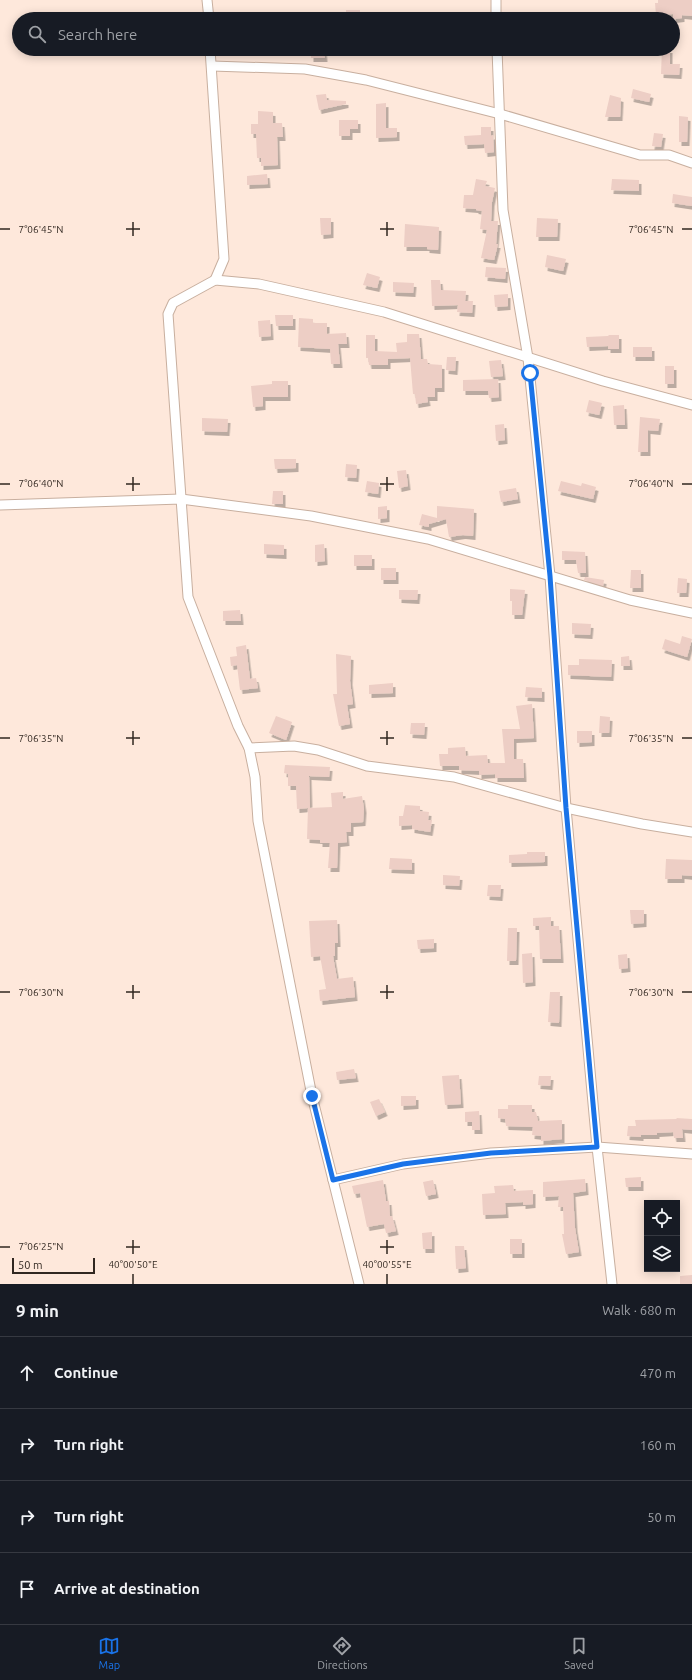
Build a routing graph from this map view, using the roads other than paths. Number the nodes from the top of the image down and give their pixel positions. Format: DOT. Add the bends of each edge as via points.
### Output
graph roads {
  1 [pos="207,0"];
  2 [pos="496,0"];
  3 [pos="208,12"];
  4 [pos="496,12"];
  5 [pos="211,56"];
  6 [pos="497,56"];
  7 [pos="212,66"];
  8 [pos="500,114"];
  9 [pos="692,163"];
  10 [pos="215,280"];
  11 [pos="528,358"];
  12 [pos="692,405"];
  13 [pos="181,499"];
  14 [pos="0,505"];
  15 [pos="550,576"];
  16 [pos="692,613"];
  17 [pos="249,748"];
  18 [pos="566,808"];
  19 [pos="692,832"];
  20 [pos="597,1147"];
  21 [pos="692,1154"];
  22 [pos="333,1180"];
  23 [pos="359,1284"];
  24 [pos="612,1284"];
  1 -- 3 [label="street"];
  2 -- 4 [label="street"];
  5 -- 7 [label="street"];
  6 -- 8 [label="street"];
  7 -- 8 [label="street" via="305,70 366,80"];
  7 -- 10 [label="street" via="224,259"];
  8 -- 9 [label="street" via="640,155 669,155"];
  8 -- 11 [label="street" via="503,210"];
  10 -- 11 [label="street" via="259,284 384,312"];
  10 -- 13 [label="street" via="173,303 168,314"];
  11 -- 12 [label="street"];
  11 -- 15 [label="street"];
  13 -- 14 [label="street"];
  13 -- 15 [label="street" via="311,516 428,539"];
  13 -- 17 [label="street" via="188,597"];
  15 -- 16 [label="street" via="630,600"];
  15 -- 18 [label="street"];
  17 -- 18 [label="street" via="294,746 318,750 367,766 454,777"];
  17 -- 22 [label="street" via="256,777 259,829 312,1096"];
  18 -- 19 [label="street"];
  18 -- 20 [label="street"];
  20 -- 21 [label="street"];
  20 -- 22 [label="street" via="491,1153 403,1164"];
  20 -- 24 [label="street"];
  22 -- 23 [label="street"];
}
